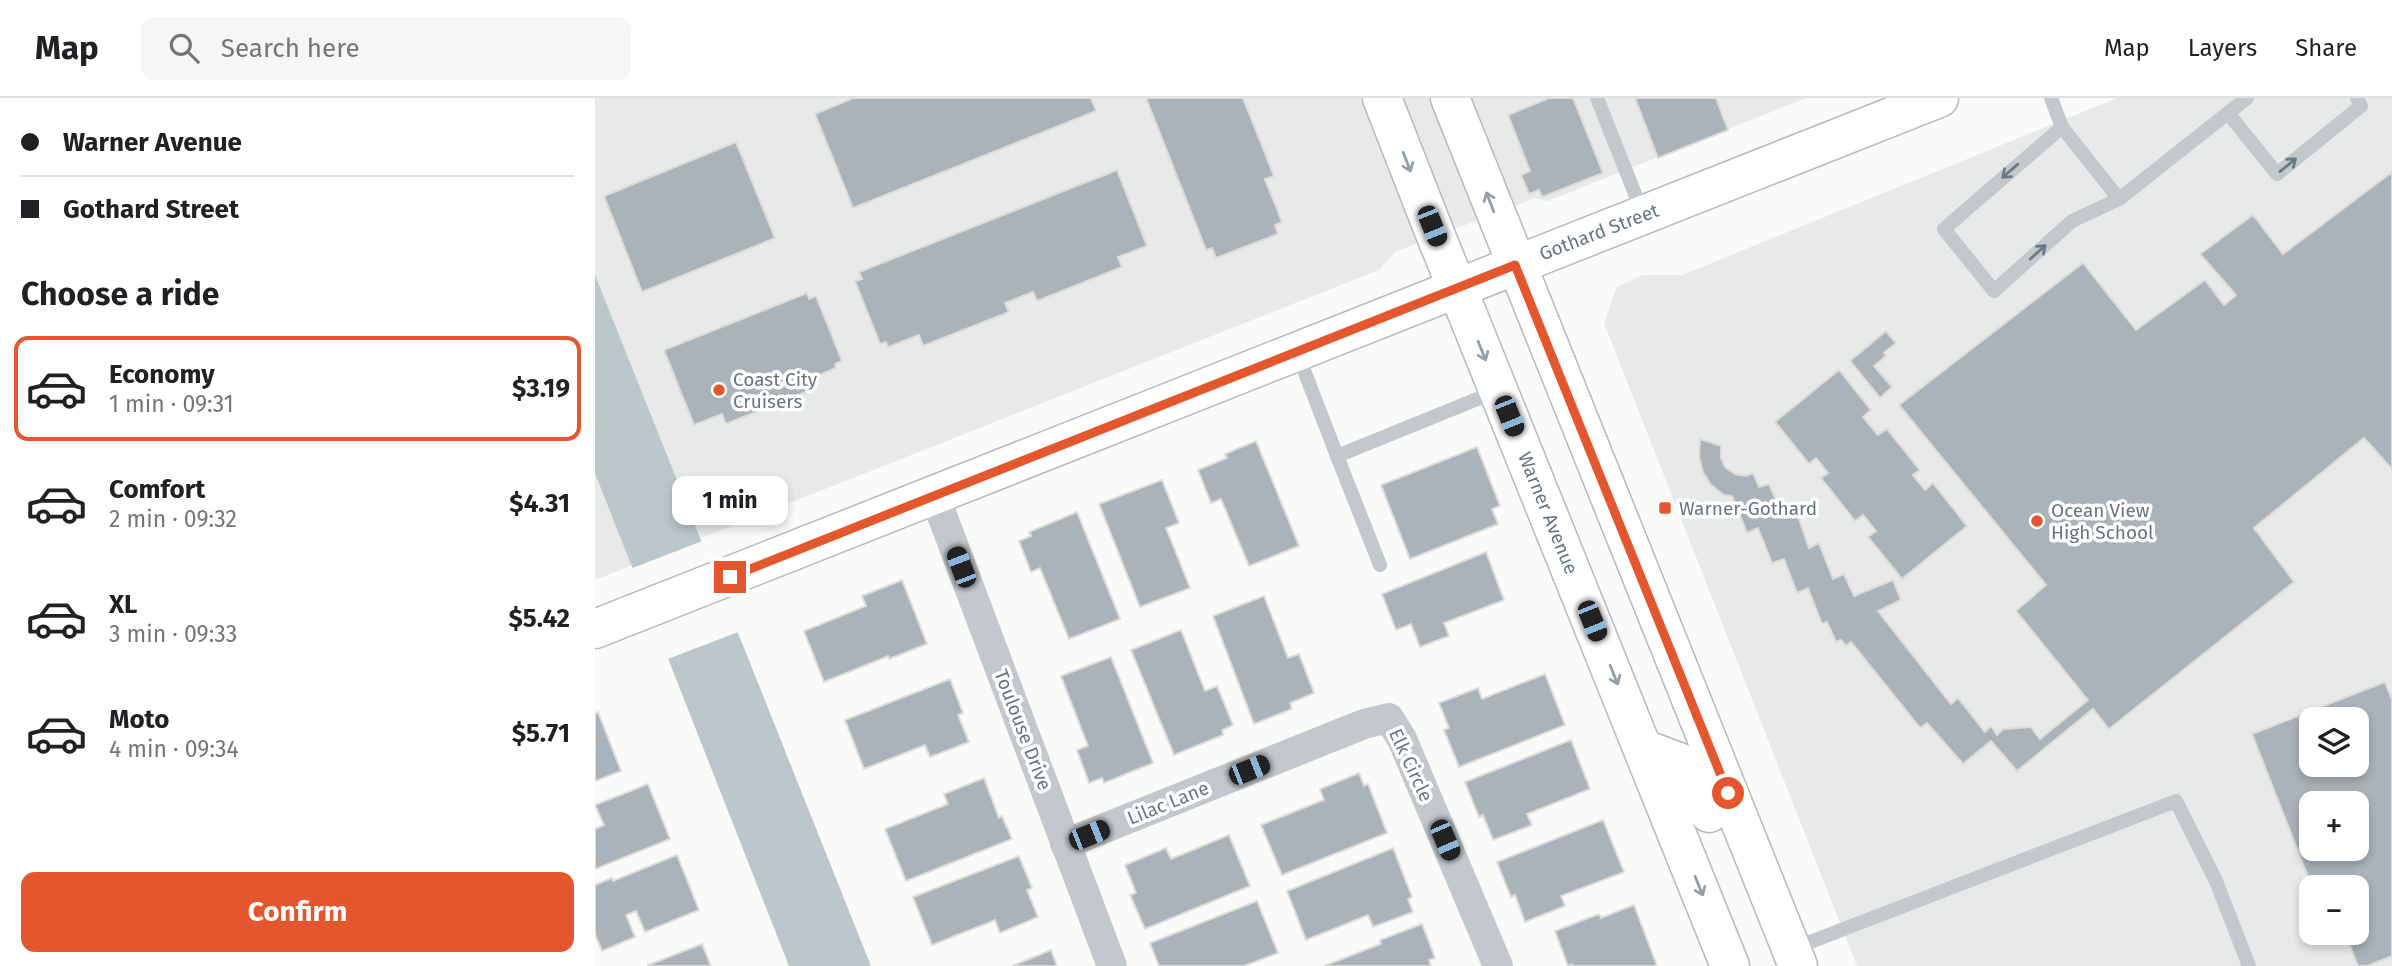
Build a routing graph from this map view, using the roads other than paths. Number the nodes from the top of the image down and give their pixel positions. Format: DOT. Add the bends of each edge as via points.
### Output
graph roads {
  1 [pos="1382,98"];
  2 [pos="1450,98"];
  3 [pos="1597,98"];
  4 [pos="1939,98"];
  5 [pos="2051,98"];
  6 [pos="2247,98"];
  7 [pos="2357,98"];
  8 [pos="1886,108"];
  9 [pos="2228,113"];
  10 [pos="2062,127"];
  11 [pos="2119,199"];
  12 [pos="1643,215"];
  13 [pos="1515,265"];
  14 [pos="1457,288"];
  15 [pos="1297,351"];
  16 [pos="1498,390"];
  17 [pos="1337,456"];
  18 [pos="934,494"];
  19 [pos="1380,565"];
  20 [pos="606,624"];
  21 [pos="1389,718"];
  22 [pos="1644,749"];
  23 [pos="1065,844"];
  24 [pos="1793,960"];
  25 [pos="1112,966"];
  26 [pos="1498,966"];
  27 [pos="1730,966"];
  28 [pos="2249,966"];
  1 -- 14 [label="main road, Warner Avenue, one-way"];
  13 -- 2 [label="main road, one-way"];
  3 -- 12 [label="lane"];
  4 -- 8 [label="main road, Gothard Street"];
  5 -- 10 [label="lane"];
  6 -- 9 [label="lane"];
  9 -- 7 [label="lane, one-way" via="2277,174 2361,106"];
  8 -- 12 [label="main road, Gothard Street"];
  9 -- 11 [label="lane"];
  10 -- 11 [label="lane"];
  10 -- 11 [label="lane, one-way" via="1944,229 1994,291 2072,221"];
  12 -- 13 [label="main road, Gothard Street"];
  13 -- 14 [label="main road, Gothard Street"];
  13 -- 24 [label="main road"];
  14 -- 15 [label="main road, Gothard Street"];
  14 -- 16 [label="main road, Warner Avenue, one-way"];
  15 -- 17 [label="lane"];
  15 -- 18 [label="main road, Gothard Street"];
  16 -- 17 [label="lane"];
  16 -- 22 [label="main road, Warner Avenue, one-way"];
  17 -- 19 [label="lane"];
  18 -- 20 [label="main road, Gothard Street"];
  18 -- 23 [label="street, Toulouse Drive"];
  21 -- 23 [label="street, Lilac Lane"];
  21 -- 26 [label="street, Elk Circle"];
  22 -- 24 [label="main road" via="1689,765 1764,938"];
  22 -- 27 [label="main road, Warner Avenue, one-way"];
  23 -- 25 [label="street, Toulouse Drive"];
  24 -- 28 [label="lane" via="2176,801 2216,881"];
}
